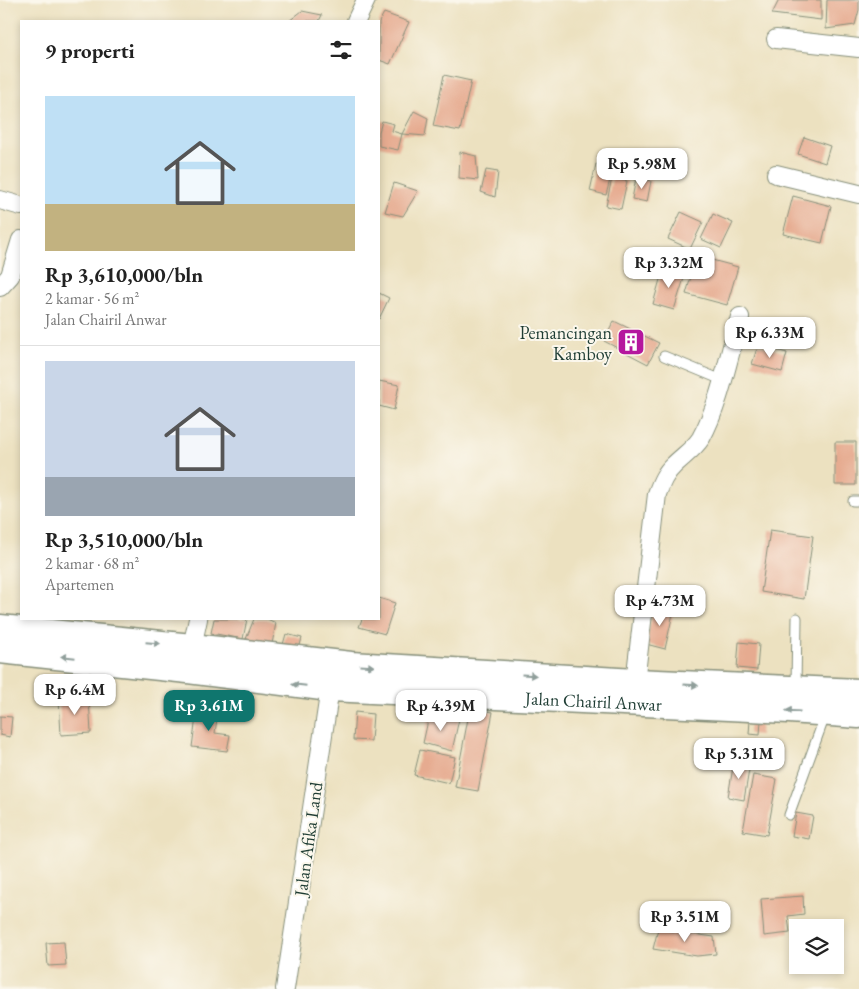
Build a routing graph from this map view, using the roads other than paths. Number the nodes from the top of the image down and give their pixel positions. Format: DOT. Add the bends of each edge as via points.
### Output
graph roads {
  1 [pos="366,0"];
  2 [pos="356,20"];
  3 [pos="776,39"];
  4 [pos="859,48"];
  5 [pos="776,174"];
  6 [pos="859,194"];
  7 [pos="0,200"];
  8 [pos="20,206"];
  9 [pos="20,243"];
  10 [pos="0,287"];
  11 [pos="740,317"];
  12 [pos="664,356"];
  13 [pos="722,380"];
  14 [pos="797,618"];
  15 [pos="198,620"];
  16 [pos="0,628"];
  17 [pos="192,647"];
  18 [pos="0,650"];
  19 [pos="119,651"];
  20 [pos="635,682"];
  21 [pos="330,688"];
  22 [pos="796,689"];
  23 [pos="859,692"];
  24 [pos="826,713"];
  25 [pos="859,715"];
  26 [pos="789,815"];
  27 [pos="285,989"];
  1 -- 2 [label="street"];
  3 -- 4 [label="street"];
  5 -- 6 [label="street"];
  7 -- 8 [label="street"];
  9 -- 10 [label="street" via="10,276"];
  11 -- 13 [label="street"];
  12 -- 13 [label="lane"];
  13 -- 20 [label="street" via="701,438 668,472 657,494"];
  14 -- 22 [label="lane"];
  15 -- 17 [label="street"];
  16 -- 19 [label="main road, Jalan Chairil Anwar"];
  19 -- 17 [label="main road, Jalan Chairil Anwar, one-way"];
  17 -- 20 [label="main road, Jalan Chairil Anwar, one-way" via="351,665"];
  19 -- 18 [label="main road, Jalan Chairil Anwar, one-way"];
  21 -- 19 [label="main road, Jalan Chairil Anwar, one-way"];
  20 -- 22 [label="main road, Jalan Chairil Anwar, one-way"];
  24 -- 21 [label="main road, Jalan Chairil Anwar, one-way"];
  21 -- 27 [label="street, Jalan Afika Land"];
  22 -- 23 [label="main road, Jalan Chairil Anwar"];
  24 -- 25 [label="main road, Jalan Chairil Anwar"];
  24 -- 26 [label="lane"];
}
